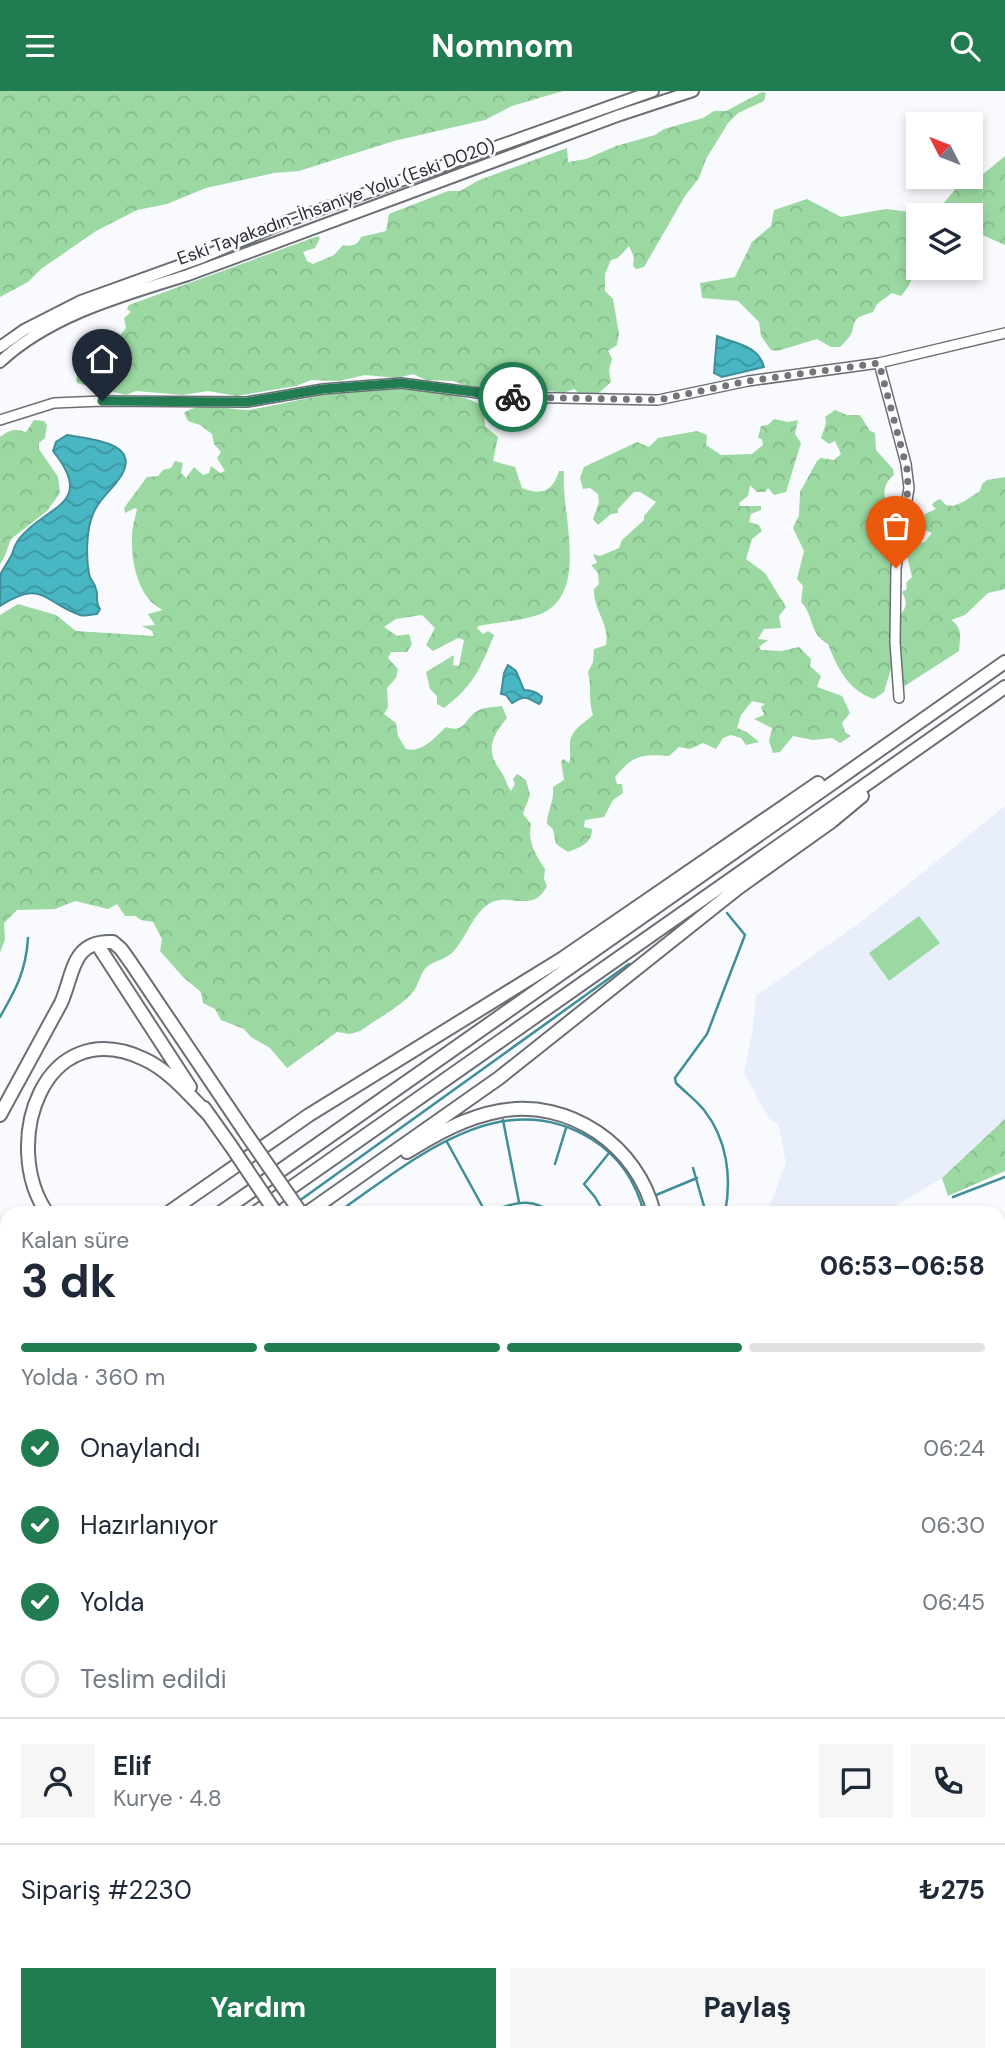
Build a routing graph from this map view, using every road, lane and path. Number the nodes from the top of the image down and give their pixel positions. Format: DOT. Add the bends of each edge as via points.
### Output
graph roads {
  1 [pos="653,91"];
  2 [pos="693,91"];
  3 [pos="1005,333"];
  4 [pos="0,347"];
  5 [pos="0,362"];
  6 [pos="879,363"];
  7 [pos="0,420"];
  8 [pos="1005,662"];
  9 [pos="1005,687"];
  10 [pos="900,698"];
  11 [pos="865,760"];
  12 [pos="887,771"];
  13 [pos="97,944"];
  14 [pos="209,1115"];
  15 [pos="5,1118"];
  16 [pos="216,1178"];
  17 [pos="20,1182"];
  18 [pos="346,1186"];
  19 [pos="39,1206"];
  20 [pos="170,1206"];
  21 [pos="178,1206"];
  22 [pos="230,1206"];
  23 [pos="265,1206"];
  24 [pos="271,1206"];
  25 [pos="296,1206"];
  26 [pos="317,1206"];
  27 [pos="652,1206"];
  1 -- 4 [label="main road, Eski Tayakadın-İhsaniye Yolu (Eski D020)" via="288,221 92,297"];
  2 -- 5 [label="main road, Eski Tayakadın-İhsaniye Yolu (Eski D020)" via="119,297 28,340"];
  3 -- 6 [label="street"];
  6 -- 7 [label="street" via="748,381 658,400 509,397 389,384 247,402 54,403"];
  6 -- 10 [label="street" via="909,481 896,568"];
  8 -- 11 [label="highway"];
  9 -- 12 [label="highway"];
  11 -- 16 [label="highway" via="824,779 563,958"];
  11 -- 22 [label="highway"];
  12 -- 18 [label="highway" via="832,821 738,888 499,1078"];
  12 -- 23 [label="highway"];
  13 -- 14 [label="highway"];
  13 -- 15 [label="highway" via="75,960 61,1003"];
  13 -- 25 [label="highway, bridge" via="113,942 121,949"];
  14 -- 15 [label="highway" via="151,1063 125,1053 96,1050 63,1057 39,1072"];
  14 -- 24 [label="highway, bridge"];
  16 -- 20 [label="highway"];
  16 -- 21 [label="highway"];
  17 -- 19 [label="highway"];
  18 -- 26 [label="highway"];
  18 -- 27 [label="highway" via="472,1118 502,1110 534,1110 572,1118 612,1142 635,1169"];
}
